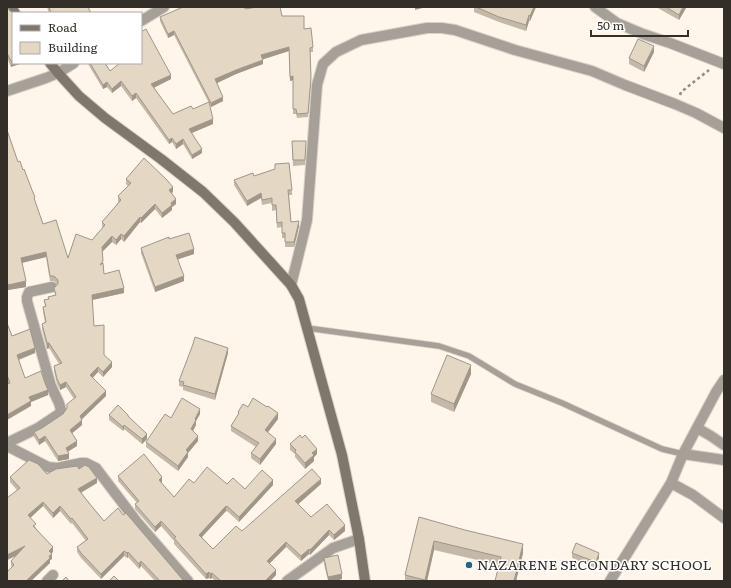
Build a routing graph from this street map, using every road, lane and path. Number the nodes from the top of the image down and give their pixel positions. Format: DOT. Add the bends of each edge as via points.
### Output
graph roads {
  1 [pos="164,7"];
  2 [pos="595,7"];
  3 [pos="142,20"];
  4 [pos="722,63"];
  5 [pos="51,64"];
  6 [pos="72,64"];
  7 [pos="58,73"];
  8 [pos="7,91"];
  9 [pos="675,104"];
  10 [pos="724,128"];
  11 [pos="291,285"];
  12 [pos="52,287"];
  13 [pos="307,328"];
  14 [pos="724,380"];
  15 [pos="697,428"];
  16 [pos="7,443"];
  17 [pos="724,445"];
  18 [pos="7,446"];
  19 [pos="683,454"];
  20 [pos="724,460"];
  21 [pos="671,483"];
  22 [pos="724,518"];
  23 [pos="359,539"];
  24 [pos="188,581"];
  25 [pos="287,581"];
  26 [pos="365,581"];
  27 [pos="610,581"];
  1 -- 3 [label="street"];
  2 -- 4 [label="street" via="623,26"];
  4 -- 9 [label="path" via="681,92"];
  5 -- 7 [label="street"];
  6 -- 7 [label="street"];
  7 -- 8 [label="street"];
  7 -- 11 [label="street" via="78,96 203,192"];
  9 -- 10 [label="street"];
  9 -- 11 [label="street" via="592,71 455,30 426,28 361,40 336,52 323,64 317,85 307,220"];
  11 -- 13 [label="street" via="299,299"];
  12 -- 16 [label="street" via="29,292 27,301 51,386 61,410 38,428"];
  13 -- 19 [label="lane" via="439,346 469,356 515,384 662,448"];
  13 -- 23 [label="street" via="342,455"];
  14 -- 15 [label="street"];
  15 -- 17 [label="street"];
  15 -- 19 [label="street"];
  18 -- 24 [label="street" via="48,467 57,468 81,463 96,468 137,522"];
  19 -- 20 [label="street"];
  19 -- 21 [label="street"];
  21 -- 22 [label="street" via="693,495"];
  21 -- 27 [label="street"];
  23 -- 25 [label="street" via="333,548"];
  23 -- 26 [label="street"];
}
